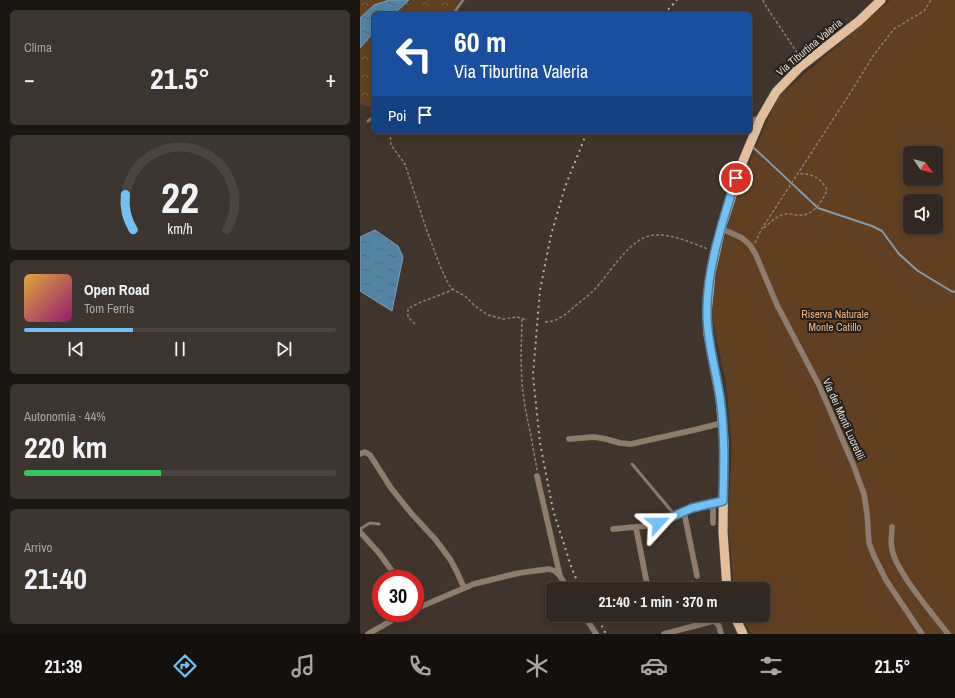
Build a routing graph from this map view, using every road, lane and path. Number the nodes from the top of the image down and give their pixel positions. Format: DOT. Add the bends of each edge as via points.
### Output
graph roads {
  1 [pos="463,0"];
  2 [pos="763,0"];
  3 [pos="881,0"];
  4 [pos="931,0"];
  5 [pos="454,12"];
  6 [pos="804,64"];
  7 [pos="372,118"];
  8 [pos="761,118"];
  9 [pos="752,120"];
  10 [pos="368,121"];
  11 [pos="390,134"];
  12 [pos="797,174"];
  13 [pos="721,229"];
  14 [pos="761,230"];
  15 [pos="752,248"];
  16 [pos="716,252"];
  17 [pos="453,289"];
  18 [pos="522,319"];
  19 [pos="527,320"];
  20 [pos="545,322"];
  21 [pos="415,324"];
  22 [pos="722,423"];
  23 [pos="569,439"];
  24 [pos="360,454"];
  25 [pos="632,464"];
  26 [pos="537,476"];
  27 [pos="723,501"];
  28 [pos="713,503"];
  29 [pos="684,512"];
  30 [pos="675,515"];
  31 [pos="713,523"];
  32 [pos="379,524"];
  33 [pos="892,527"];
  34 [pos="636,528"];
  35 [pos="613,529"];
  36 [pos="360,531"];
  37 [pos="391,570"];
  38 [pos="560,576"];
  39 [pos="697,576"];
  40 [pos="564,582"];
  41 [pos="647,582"];
  42 [pos="727,582"];
  43 [pos="464,588"];
  44 [pos="424,604"];
  45 [pos="389,622"];
  46 [pos="588,622"];
  47 [pos="737,622"];
  48 [pos="368,634"];
  49 [pos="596,634"];
  50 [pos="664,634"];
  51 [pos="721,634"];
  52 [pos="743,634"];
  53 [pos="922,634"];
  54 [pos="948,634"];
  1 -- 5 [label="lane"];
  2 -- 6 [label="path"];
  3 -- 6 [label="main road, Via Tiburtina Valeria" via="859,21"];
  4 -- 12 [label="path" via="924,11 894,29 872,56"];
  6 -- 8 [label="main road, Via Tiburtina Valeria" via="776,92"];
  7 -- 10 [label="lane"];
  8 -- 9 [label="street"];
  8 -- 13 [label="main road, Via Tiburtina Valeria" via="738,172"];
  11 -- 17 [label="path" via="391,145 405,164 440,266"];
  12 -- 14 [label="path"];
  12 -- 14 [label="path" via="821,180 827,190 821,203 809,214 798,216 786,213 777,217"];
  13 -- 15 [label="street, Via dei Monti Lucretili" via="738,236"];
  13 -- 16 [label="main road, Via Tiburtina Valeria"];
  14 -- 15 [label="path"];
  15 -- 53 [label="street, Via dei Monti Lucretili" via="777,305 819,385 853,464 865,500 869,543 874,556 886,580"];
  16 -- 20 [label="path" via="674,237 645,237 631,247 592,291 566,314 552,322"];
  16 -- 22 [label="main road, Via Tiburtina Valeria" via="709,284 707,320"];
  17 -- 18 [label="path" via="488,315 503,319"];
  17 -- 21 [label="path" via="408,309 408,316"];
  18 -- 19 [label="path"];
  18 -- 26 [label="path" via="522,384"];
  22 -- 23 [label="street" via="631,444 594,437"];
  22 -- 27 [label="main road, Via Tiburtina Valeria"];
  24 -- 43 [label="street" via="365,452 370,455 410,513 450,559"];
  25 -- 30 [label="lane"];
  26 -- 38 [label="street"];
  27 -- 28 [label="street"];
  27 -- 42 [label="main road, Via Tiburtina Valeria"];
  28 -- 29 [label="street"];
  28 -- 31 [label="street"];
  29 -- 30 [label="street"];
  29 -- 39 [label="street"];
  30 -- 34 [label="street" via="653,525"];
  32 -- 36 [label="lane" via="370,523"];
  33 -- 54 [label="street" via="891,546 895,559"];
  34 -- 35 [label="street"];
  34 -- 41 [label="street"];
  36 -- 37 [label="street"];
  38 -- 40 [label="street"];
  38 -- 43 [label="street" via="551,570 528,571"];
  43 -- 44 [label="street"];
  45 -- 48 [label="street"];
  46 -- 49 [label="street"];
  47 -- 52 [label="main road"];
  50 -- 51 [label="street" via="713,621 718,625"];
}
